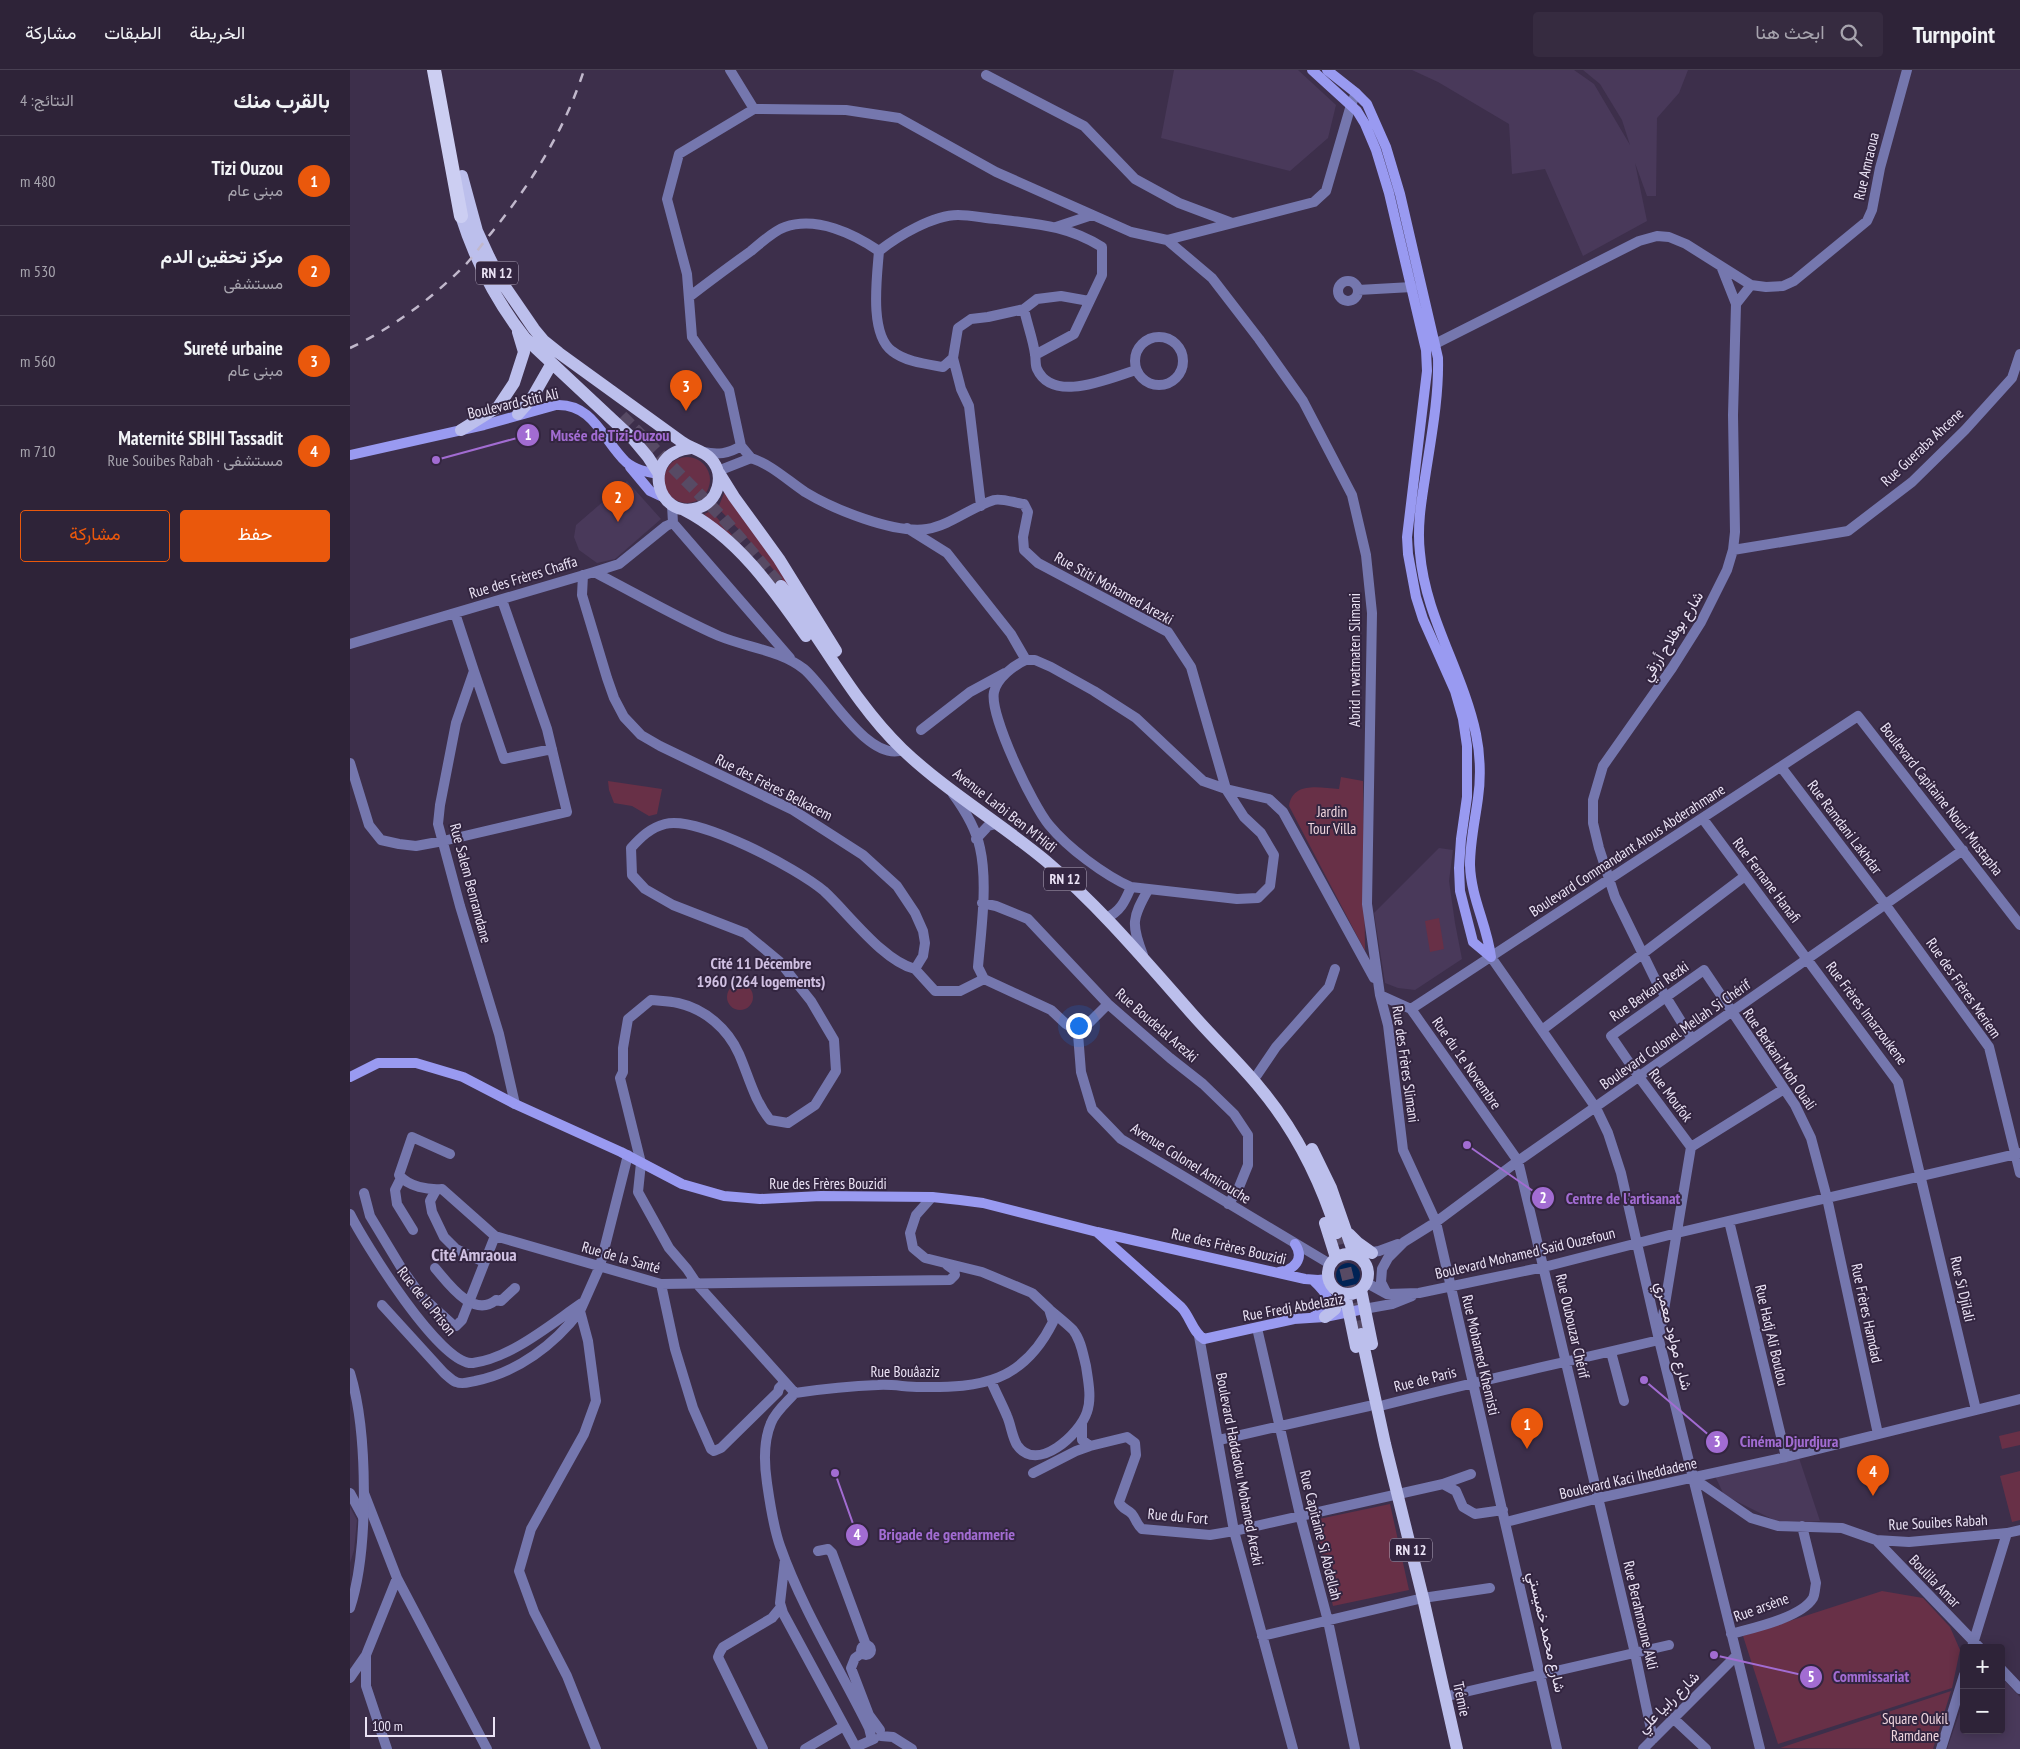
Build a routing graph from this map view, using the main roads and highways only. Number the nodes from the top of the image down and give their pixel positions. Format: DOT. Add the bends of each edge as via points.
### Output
graph roads {
  1 [pos="434,70"];
  2 [pos="441,70"];
  3 [pos="1312,70"];
  4 [pos="1327,70"];
  5 [pos="462,176"];
  6 [pos="461,216"];
  7 [pos="513,323"];
  8 [pos="556,358"];
  9 [pos="518,414"];
  10 [pos="622,416"];
  11 [pos="462,430"];
  12 [pos="697,450"];
  13 [pos="350,455"];
  14 [pos="626,462"];
  15 [pos="718,471"];
  16 [pos="658,474"];
  17 [pos="673,504"];
  18 [pos="781,586"];
  19 [pos="867,710"];
  20 [pos="1244,1070"];
  21 [pos="350,1076"];
  22 [pos="1342,1231"];
  23 [pos="1097,1232"];
  24 [pos="1295,1244"];
  25 [pos="1372,1253"];
  26 [pos="1355,1255"];
  27 [pos="1333,1261"];
  28 [pos="1276,1272"];
  29 [pos="1328,1279"];
  30 [pos="1313,1280"];
  31 [pos="1364,1287"];
  32 [pos="1343,1294"];
  33 [pos="1364,1309"];
  34 [pos="1350,1312"];
  35 [pos="1318,1317"];
  36 [pos="1361,1334"];
  37 [pos="1199,1336"];
  38 [pos="1385,1444"];
  39 [pos="1437,1656"];
  40 [pos="1448,1749"];
  41 [pos="1457,1749"];
  42 [pos="1464,1749"];
  1 -- 6 [label="highway, RN 12"];
  2 -- 5 [label="highway, RN 12"];
  3 -- 4 [label="main road" via="1351,105 1366,124 1389,194 1426,348 1427,371 1407,537 1408,554 1423,619 1455,691 1463,719 1467,746 1467,797 1460,848 1460,891 1473,942 1491,957 1472,888 1470,865 1479,796 1473,717 1427,595 1420,554 1420,515 1439,381 1436,344 1386,148 1367,104"];
  5 -- 8 [label="main road, RN 12" via="478,231 501,281"];
  6 -- 7 [label="main road, RN 12" via="482,270"];
  7 -- 8 [label="main road, RN 12" via="525,338"];
  7 -- 11 [label="main road" via="524,352 514,383 498,407"];
  8 -- 9 [label="main road" via="532,398"];
  8 -- 10 [label="main road, RN 12"];
  8 -- 12 [label="main road"];
  8 -- 16 [label="main road" via="633,439"];
  9 -- 11 [label="main road, Boulevard Stiti Ali"];
  9 -- 14 [label="main road, Boulevard Stiti Ali" via="556,405 576,407 592,420"];
  11 -- 13 [label="main road, Boulevard Stiti Ali"];
  12 -- 15 [label="main road" via="713,460"];
  12 -- 16 [label="main road" via="680,449 670,454"];
  14 -- 16 [label="main road, Boulevard Stiti Ali" via="644,472"];
  14 -- 17 [label="main road" via="650,491"];
  15 -- 17 [label="main road" via="718,487 711,500 698,508"];
  15 -- 19 [label="main road, Avenue Larbi Ben M'Hidi" via="779,558 862,694"];
  16 -- 17 [label="main road" via="658,483"];
  17 -- 19 [label="main road, Avenue Larbi Ben M'Hidi" via="704,520 738,551 781,601 848,694"];
  18 -- 19 [label="main road, Avenue Larbi Ben M'Hidi / RN 12"];
  19 -- 20 [label="main road, Avenue Larbi Ben M'Hidi / RN 12" via="903,750 1045,861 1106,918"];
  20 -- 22 [label="main road, Avenue Larbi Ben M'Hidi / RN 12" via="1279,1112 1300,1144"];
  20 -- 22 [label="main road, Avenue Larbi Ben M'Hidi" via="1257,1075 1300,1128 1325,1175"];
  20 -- 27 [label="main road, Avenue Larbi Ben M'Hidi" via="1298,1158 1321,1210"];
  21 -- 23 [label="main road, Rue des Frères Bouzidi" via="378,1063 416,1063 463,1077 682,1184 724,1196 760,1199 932,1197 983,1203"];
  22 -- 25 [label="main road"];
  22 -- 26 [label="main road, Avenue Larbi Ben M'Hidi"];
  23 -- 28 [label="main road, Rue des Frères Bouzidi"];
  23 -- 37 [label="main road, Boulevard Haddadou Mohamed Arezki" via="1182,1308"];
  24 -- 28 [label="main road" via="1299,1252 1296,1264 1290,1270"];
  26 -- 27 [label="main road" via="1343,1254"];
  26 -- 31 [label="main road" via="1367,1267 1369,1275"];
  27 -- 29 [label="main road"];
  28 -- 30 [label="main road, Rue des Frères Bouzidi"];
  29 -- 30 [label="main road, Rue des Frères Bouzidi"];
  29 -- 32 [label="main road"];
  30 -- 35 [label="main road" via="1326,1292 1328,1300"];
  31 -- 32 [label="main road" via="1351,1294"];
  31 -- 33 [label="main road"];
  32 -- 34 [label="main road"];
  32 -- 35 [label="main road" via="1335,1309"];
  33 -- 34 [label="main road, Rue Fredj Abdelaziz"];
  33 -- 38 [label="main road" via="1387,1422"];
  34 -- 35 [label="main road, Rue Fredj Abdelaziz"];
  34 -- 38 [label="main road" via="1369,1406"];
  35 -- 37 [label="main road, Rue Fredj Abdelaziz" via="1294,1319 1206,1339"];
  36 -- 38 [label="main road, RN 12"];
  38 -- 39 [label="main road, RN 12"];
  39 -- 40 [label="main road, RN 12" via="1434,1677"];
  39 -- 41 [label="main road, Trémie / RN 12"];
  39 -- 42 [label="main road, RN 12" via="1448,1677"];
}
